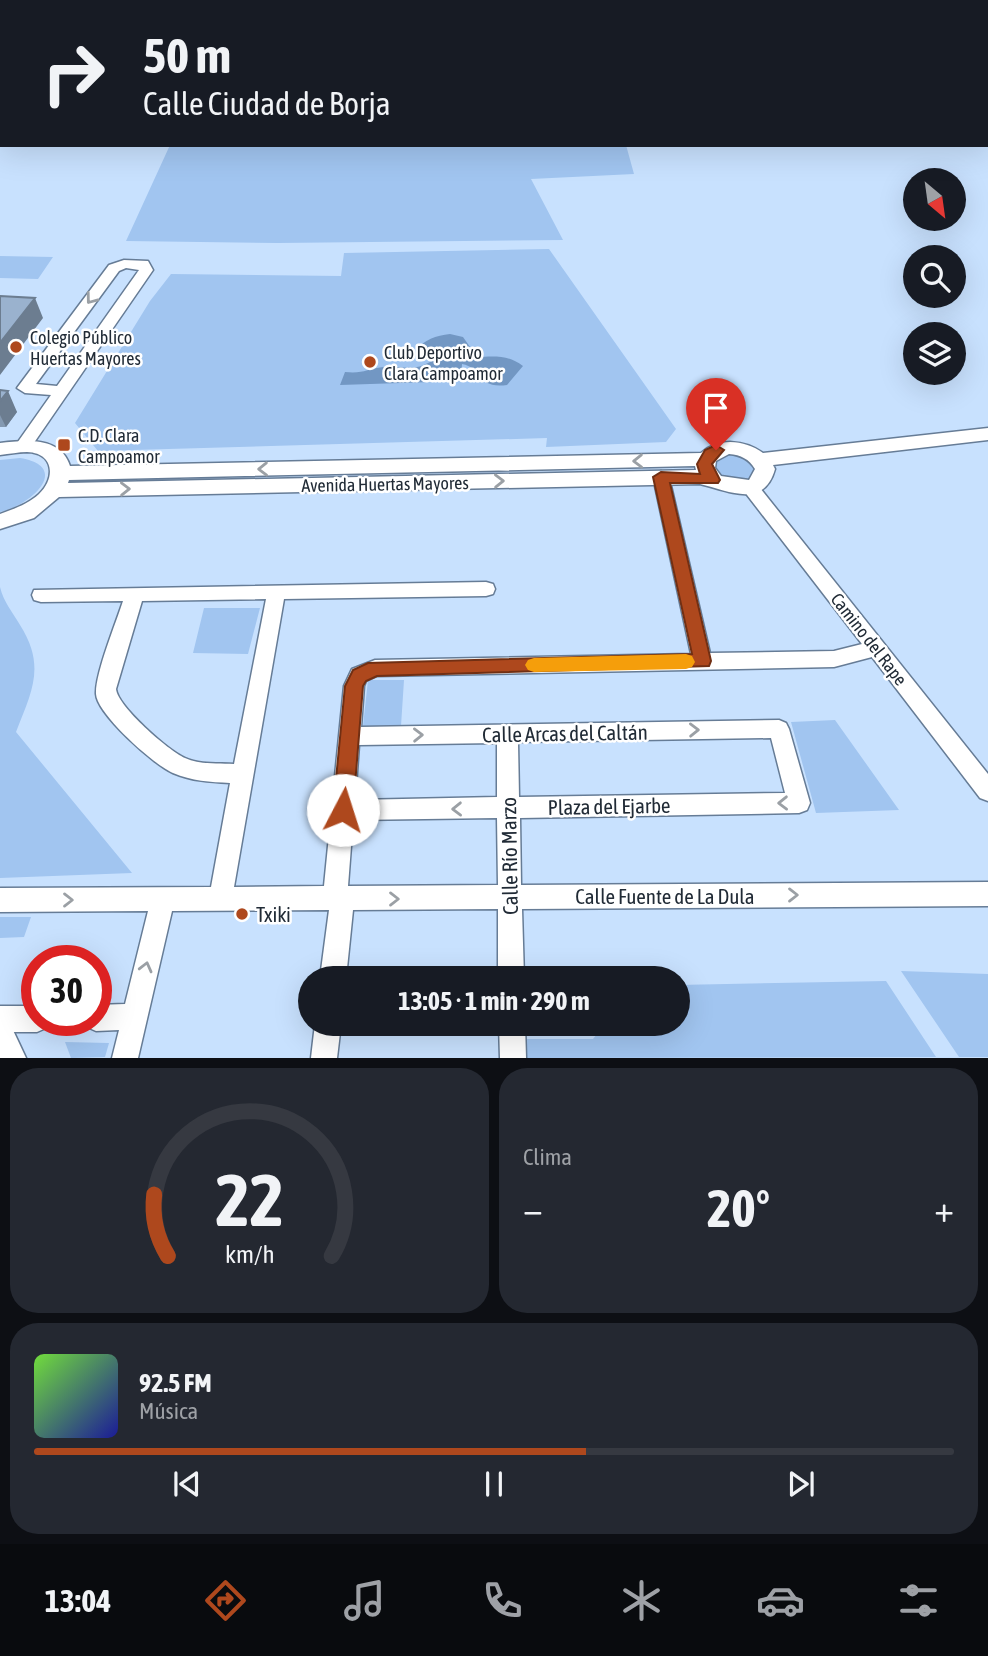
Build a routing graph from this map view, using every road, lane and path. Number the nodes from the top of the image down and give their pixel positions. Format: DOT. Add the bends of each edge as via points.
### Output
graph roads {
  1 [pos="61,391"];
  2 [pos="988,434"];
  3 [pos="23,446"];
  4 [pos="988,447"];
  5 [pos="0,449"];
  6 [pos="706,459"];
  7 [pos="758,473"];
  8 [pos="661,477"];
  9 [pos="713,480"];
  10 [pos="60,482"];
  11 [pos="0,522"];
  12 [pos="486,589"];
  13 [pos="275,593"];
  14 [pos="41,595"];
  15 [pos="134,595"];
  16 [pos="876,648"];
  17 [pos="702,661"];
  18 [pos="779,729"];
  19 [pos="507,734"];
  20 [pos="350,736"];
  21 [pos="243,774"];
  22 [pos="988,791"];
  23 [pos="508,808"];
  24 [pos="343,810"];
  25 [pos="988,894"];
  26 [pos="510,898"];
  27 [pos="338,899"];
  28 [pos="0,900"];
  29 [pos="163,900"];
  30 [pos="220,900"];
  31 [pos="334,966"];
  32 [pos="511,966"];
  33 [pos="134,1017"];
  34 [pos="112,1018"];
  35 [pos="21,1019"];
  36 [pos="0,1020"];
  37 [pos="327,1036"];
  38 [pos="512,1036"];
  39 [pos="0,1037"];
  40 [pos="10,1058"];
  41 [pos="125,1058"];
  42 [pos="324,1058"];
  43 [pos="513,1058"];
  1 -- 1 [label="street, one-way" via="146,270 143,264 114,268 24,388"];
  1 -- 3 [label="street"];
  2 -- 7 [label="street, Avenida Huertas Mayores"];
  3 -- 5 [label="street"];
  3 -- 10 [label="street" via="52,453 61,462"];
  4 -- 7 [label="street, Avenida Huertas Mayores"];
  6 -- 7 [label="street, Avenida Huertas Mayores" via="716,450 744,450"];
  6 -- 9 [label="street" via="705,469"];
  6 -- 10 [label="street, Avenida Huertas Mayores, one-way"];
  7 -- 9 [label="street, Avenida Huertas Mayores" via="730,488"];
  7 -- 16 [label="street, Camino del Rape"];
  8 -- 9 [label="street, Avenida Huertas Mayores"];
  10 -- 8 [label="street, Avenida Huertas Mayores, one-way"];
  8 -- 17 [label="street"];
  10 -- 11 [label="street" via="32,511"];
  12 -- 13 [label="street"];
  13 -- 15 [label="street"];
  13 -- 21 [label="street"];
  14 -- 15 [label="street"];
  15 -- 21 [label="street" via="106,689 107,700 138,734 177,765 199,772"];
  16 -- 17 [label="street" via="834,659"];
  16 -- 22 [label="street, Camino del Rape"];
  17 -- 20 [label="street" via="375,668 359,676 354,686"];
  19 -- 18 [label="street, Calle Arcas del Caltán, one-way"];
  18 -- 23 [label="street, Plaza del Ejarbe, one-way" via="799,803"];
  20 -- 19 [label="street, Calle Arcas del Caltán, one-way"];
  19 -- 23 [label="street, Calle Río Marzo"];
  20 -- 24 [label="street"];
  21 -- 30 [label="street"];
  23 -- 24 [label="street, Plaza del Ejarbe, one-way"];
  23 -- 26 [label="street, Calle Río Marzo"];
  24 -- 27 [label="street"];
  26 -- 25 [label="street, Calle Fuente de La Dula, one-way"];
  27 -- 26 [label="street, Calle Fuente de La Dula, one-way"];
  26 -- 32 [label="street, Calle Río Marzo"];
  27 -- 30 [label="street, Calle Fuente de La Dula"];
  27 -- 31 [label="street"];
  28 -- 29 [label="street, Calle Fuente de La Dula, one-way"];
  29 -- 30 [label="street, Calle Fuente de La Dula"];
  33 -- 29 [label="street, one-way"];
  33 -- 34 [label="street"];
  33 -- 41 [label="street"];
  35 -- 36 [label="street"];
  37 -- 42 [label="street"];
  38 -- 43 [label="street"];
  39 -- 40 [label="street"];
}
